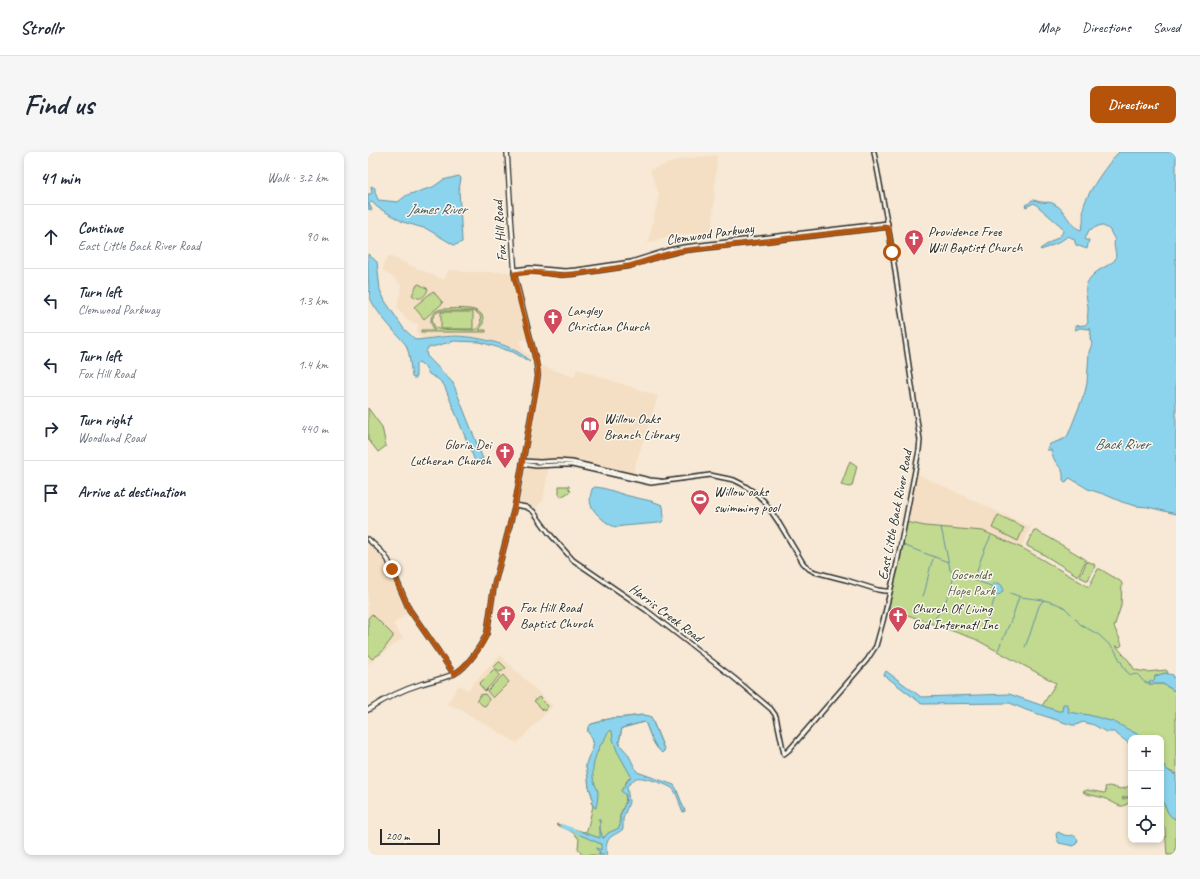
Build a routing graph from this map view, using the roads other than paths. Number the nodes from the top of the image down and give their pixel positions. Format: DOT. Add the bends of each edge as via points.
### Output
graph roads {
  1 [pos="507,152"];
  2 [pos="874,152"];
  3 [pos="888,223"];
  4 [pos="888,227"];
  5 [pos="514,272"];
  6 [pos="523,463"];
  7 [pos="515,505"];
  8 [pos="368,540"];
  9 [pos="890,591"];
  10 [pos="454,674"];
  11 [pos="368,710"];
  12 [pos="784,754"];
  1 -- 5 [label="main road, Fox Hill Road"];
  2 -- 3 [label="street, East Little Back River Road"];
  3 -- 4 [label="street, East Little Back River Road"];
  3 -- 5 [label="street, Clemwood Parkway" via="684,247 631,262 577,270 530,268"];
  4 -- 5 [label="street, Clemwood Parkway" via="680,251 630,266 572,274"];
  4 -- 9 [label="street, East Little Back River Road" via="920,443"];
  5 -- 6 [label="main road, Fox Hill Road" via="538,370"];
  6 -- 7 [label="main road, Fox Hill Road"];
  6 -- 9 [label="street" via="572,462 662,481 721,476 738,482 764,501 806,567 815,572"];
  7 -- 10 [label="main road, Fox Hill Road" via="494,586 487,633 465,666"];
  7 -- 12 [label="street, Harris Creek Road" via="533,511 573,560 646,610 771,709 776,716"];
  8 -- 10 [label="main road" via="388,560 409,609"];
  9 -- 12 [label="street, East Little Back River Road" via="872,654"];
  10 -- 11 [label="main road, Fox Hill Road" via="399,693"];
}
